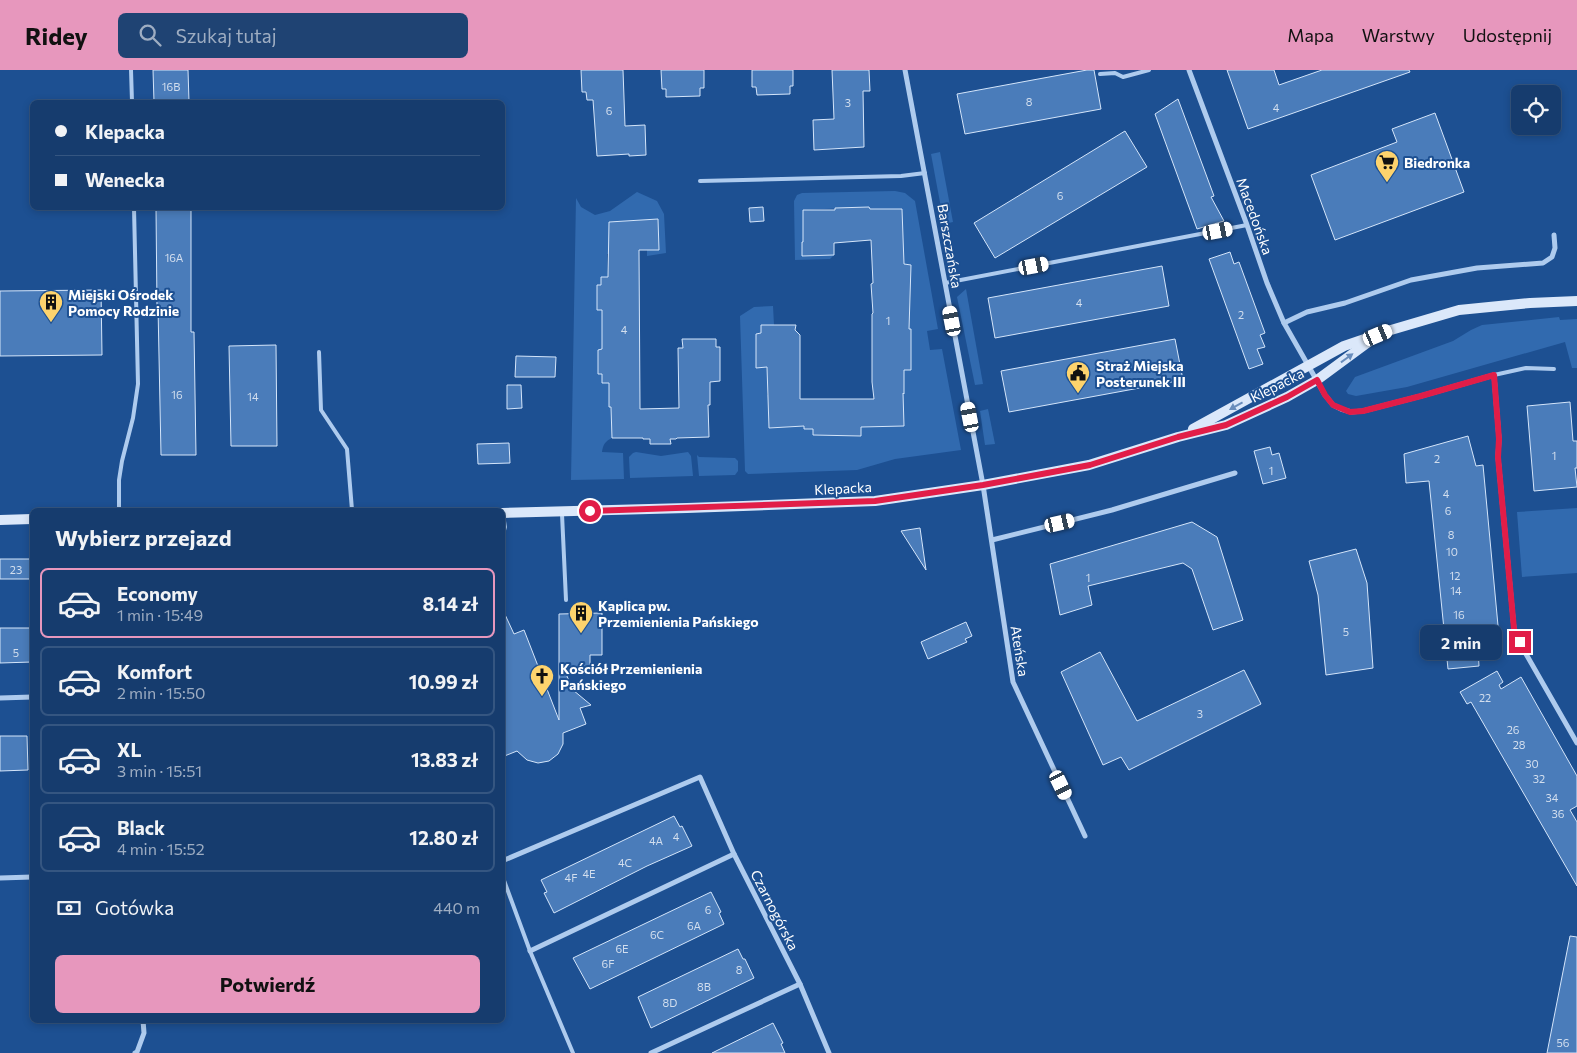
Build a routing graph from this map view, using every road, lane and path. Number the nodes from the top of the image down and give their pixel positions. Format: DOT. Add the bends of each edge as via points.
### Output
graph roads {
  1 [pos="131,70"];
  2 [pos="905,70"];
  3 [pos="1149,70"];
  4 [pos="1189,70"];
  5 [pos="1100,74"];
  6 [pos="132,100"];
  7 [pos="926,173"];
  8 [pos="700,181"];
  9 [pos="134,210"];
  10 [pos="1247,225"];
  11 [pos="1554,235"];
  12 [pos="945,283"];
  13 [pos="1577,301"];
  14 [pos="1284,323"];
  15 [pos="1378,335"];
  16 [pos="319,352"];
  17 [pos="1309,364"];
  18 [pos="1554,369"];
  19 [pos="1494,375"];
  20 [pos="1317,380"];
  21 [pos="1178,437"];
  22 [pos="1235,473"];
  23 [pos="983,485"];
  24 [pos="119,508"];
  25 [pos="352,508"];
  26 [pos="562,511"];
  27 [pos="505,513"];
  28 [pos="30,519"];
  29 [pos="0,520"];
  30 [pos="992,540"];
  31 [pos="566,600"];
  32 [pos="0,698"];
  33 [pos="30,698"];
  34 [pos="1577,742"];
  35 [pos="1085,836"];
  36 [pos="734,854"];
  37 [pos="505,860"];
  38 [pos="30,877"];
  39 [pos="0,878"];
  40 [pos="505,884"];
  41 [pos="530,950"];
  42 [pos="800,984"];
  43 [pos="143,1023"];
  44 [pos="135,1053"];
  45 [pos="573,1053"];
  46 [pos="651,1053"];
  47 [pos="829,1053"];
  1 -- 6 [label="lane"];
  2 -- 7 [label="street, Barszczańska"];
  3 -- 5 [label="lane" via="1124,77 1115,73"];
  4 -- 10 [label="street, Macedońska"];
  7 -- 8 [label="lane"];
  7 -- 12 [label="street, Barszczańska"];
  9 -- 24 [label="lane" via="138,384 134,418 120,471"];
  10 -- 12 [label="lane"];
  10 -- 14 [label="street, Macedońska"];
  11 -- 14 [label="street" via="1552,257 1542,263 1477,268 1411,280 1345,303 1307,312"];
  12 -- 23 [label="street, Barszczańska"];
  13 -- 15 [label="street, Klepacka" via="1459,310"];
  14 -- 17 [label="street, Macedońska"];
  15 -- 17 [label="street, Klepacka" via="1344,346"];
  20 -- 15 [label="street, Klepacka, one-way"];
  16 -- 25 [label="lane" via="321,410 347,449"];
  17 -- 20 [label="street, Macedońska"];
  17 -- 21 [label="street, Klepacka, one-way"];
  18 -- 19 [label="lane" via="1526,368"];
  19 -- 20 [label="street, Macedońska" via="1357,412 1333,405"];
  19 -- 34 [label="street" via="1514,629"];
  20 -- 21 [label="street, Klepacka" via="1226,425"];
  21 -- 23 [label="street, Klepacka" via="1090,465"];
  22 -- 30 [label="street" via="1112,510"];
  23 -- 26 [label="street, Klepacka" via="875,501"];
  23 -- 30 [label="street, Ateńska"];
  26 -- 27 [label="street, Klepacka"];
  26 -- 31 [label="lane"];
  28 -- 29 [label="street"];
  30 -- 35 [label="street, Ateńska" via="1013,682"];
  32 -- 33 [label="street"];
  36 -- 37 [label="street, Czarnogórska" via="700,777"];
  36 -- 41 [label="street"];
  36 -- 42 [label="street, Czarnogórska"];
  38 -- 39 [label="street"];
  40 -- 41 [label="lane"];
  41 -- 45 [label="lane"];
  42 -- 46 [label="street"];
  42 -- 47 [label="street, Czarnogórska"];
  43 -- 44 [label="street" via="144,1033"];
}
